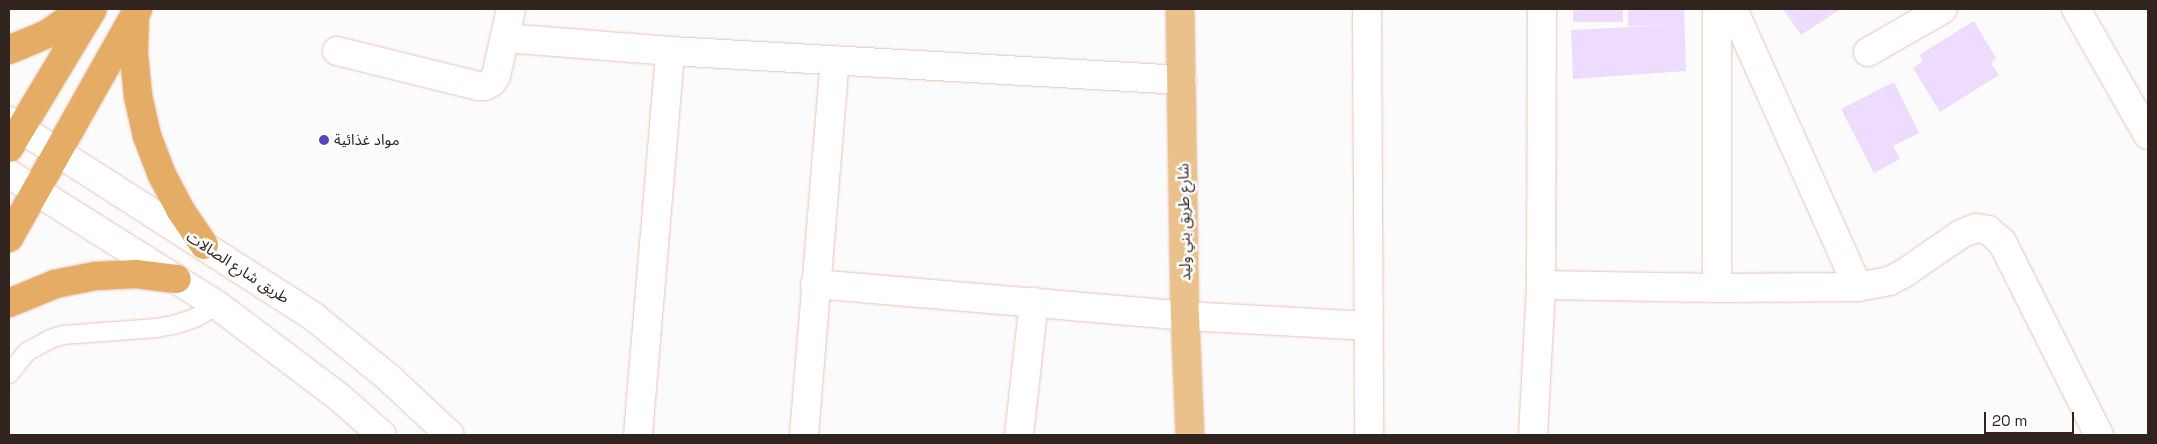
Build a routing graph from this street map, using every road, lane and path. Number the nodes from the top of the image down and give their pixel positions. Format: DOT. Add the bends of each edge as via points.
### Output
graph roads {
  1 [pos="83,9"];
  2 [pos="93,9"];
  3 [pos="511,9"];
  4 [pos="1180,9"];
  5 [pos="1367,9"];
  6 [pos="1542,9"];
  7 [pos="1717,9"];
  8 [pos="1733,9"];
  9 [pos="1943,9"];
  10 [pos="2076,9"];
  11 [pos="137,11"];
  12 [pos="505,38"];
  13 [pos="9,50"];
  14 [pos="337,51"];
  15 [pos="670,51"];
  16 [pos="1868,52"];
  17 [pos="835,60"];
  18 [pos="1182,80"];
  19 [pos="13,132"];
  20 [pos="2148,135"];
  21 [pos="57,151"];
  22 [pos="9,174"];
  23 [pos="36,190"];
  24 [pos="9,238"];
  25 [pos="204,245"];
  26 [pos="242,270"];
  27 [pos="177,279"];
  28 [pos="815,284"];
  29 [pos="1541,284"];
  30 [pos="1858,287"];
  31 [pos="1718,288"];
  32 [pos="1034,302"];
  33 [pos="9,303"];
  34 [pos="217,305"];
  35 [pos="1185,316"];
  36 [pos="1369,326"];
  37 [pos="9,374"];
  38 [pos="382,435"];
  39 [pos="450,435"];
  40 [pos="638,435"];
  41 [pos="804,435"];
  42 [pos="1019,435"];
  43 [pos="1190,435"];
  44 [pos="1370,435"];
  45 [pos="1533,435"];
  46 [pos="2099,435"];
  1 -- 13 [label="highway" via="47,34"];
  2 -- 19 [label="highway"];
  3 -- 12 [label="street"];
  4 -- 18 [label="main road, شارع طريق بني وليد"];
  5 -- 36 [label="street"];
  6 -- 29 [label="street"];
  7 -- 31 [label="street"];
  8 -- 30 [label="street"];
  9 -- 16 [label="street"];
  10 -- 20 [label="street"];
  11 -- 21 [label="highway"];
  11 -- 25 [label="highway" via="134,55 138,96 147,136 165,182"];
  12 -- 14 [label="street" via="496,76 492,82 478,86"];
  12 -- 15 [label="street"];
  15 -- 17 [label="street"];
  15 -- 40 [label="street"];
  17 -- 18 [label="street"];
  17 -- 28 [label="street"];
  18 -- 35 [label="main road, شارع طريق بني وليد"];
  19 -- 21 [label="street, طريق شارع الصالات"];
  21 -- 23 [label="highway"];
  21 -- 25 [label="street, طريق شارع الصالات"];
  22 -- 23 [label="street"];
  23 -- 24 [label="highway"];
  23 -- 27 [label="street"];
  25 -- 26 [label="street, طريق شارع الصالات"];
  26 -- 34 [label="street"];
  26 -- 39 [label="street, طريق شارع الصالات" via="314,317 389,378"];
  27 -- 33 [label="highway" via="136,274 95,276 55,284"];
  27 -- 34 [label="street"];
  28 -- 32 [label="street"];
  28 -- 41 [label="street"];
  29 -- 31 [label="street"];
  29 -- 45 [label="street"];
  30 -- 31 [label="street"];
  30 -- 46 [label="street" via="1889,281 1903,274 1961,234 1976,228 1988,230 2002,242"];
  32 -- 35 [label="street"];
  32 -- 42 [label="street"];
  34 -- 37 [label="lane" via="197,317 170,325 50,339 28,352"];
  34 -- 38 [label="street" via="339,397"];
  35 -- 36 [label="street"];
  35 -- 43 [label="main road, شارع طريق بني وليد"];
  36 -- 44 [label="street"];
}
